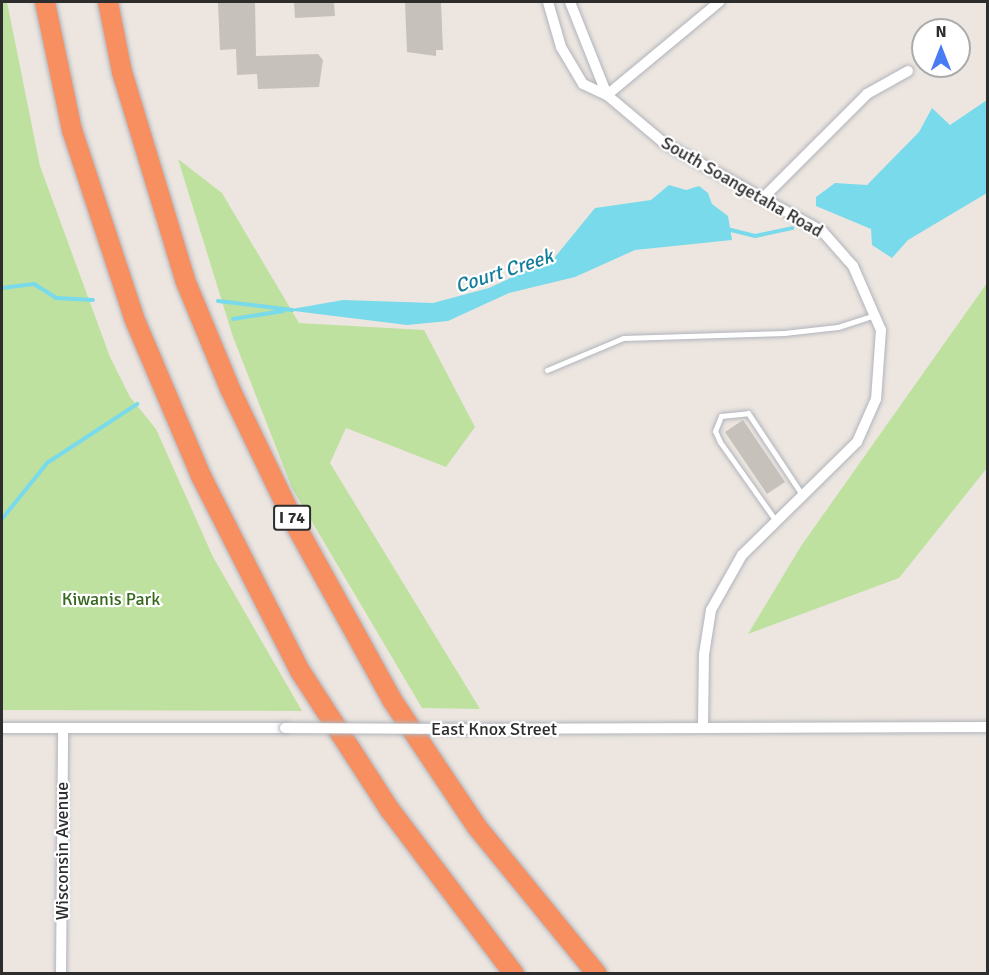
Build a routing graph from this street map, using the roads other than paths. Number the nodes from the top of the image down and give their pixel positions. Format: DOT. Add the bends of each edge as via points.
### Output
graph roads {
  1 [pos="45,2"];
  2 [pos="108,2"];
  3 [pos="118,2"];
  4 [pos="548,2"];
  5 [pos="570,2"];
  6 [pos="719,2"];
  7 [pos="908,71"];
  8 [pos="122,72"];
  9 [pos="607,95"];
  10 [pos="765,196"];
  11 [pos="877,315"];
  12 [pos="548,370"];
  13 [pos="804,497"];
  14 [pos="776,521"];
  15 [pos="987,727"];
  16 [pos="2,728"];
  17 [pos="703,728"];
  18 [pos="63,729"];
  19 [pos="62,974"];
  20 [pos="514,974"];
  21 [pos="597,974"];
  1 -- 20 [label="highway" via="72,130 134,318 201,476 300,671 390,810"];
  2 -- 8 [label="highway, I 74"];
  3 -- 8 [label="highway"];
  4 -- 9 [label="street, South Soangetaha Road" via="572,68 583,84"];
  5 -- 9 [label="street, South Soangetaha Road"];
  6 -- 9 [label="street"];
  7 -- 10 [label="street" via="867,94"];
  8 -- 21 [label="highway, I 74" via="185,280 231,392 295,524 392,700 477,827"];
  9 -- 10 [label="street, South Soangetaha Road" via="664,144"];
  10 -- 11 [label="street, South Soangetaha Road" via="838,246"];
  11 -- 12 [label="lane" via="838,327 784,333 623,338"];
  11 -- 13 [label="street, South Soangetaha Road" via="881,364 868,423 843,459"];
  13 -- 14 [label="street, South Soangetaha Road"];
  13 -- 14 [label="lane" via="748,413 721,416 715,431 720,442"];
  14 -- 17 [label="street, South Soangetaha Road" via="742,555 711,610 704,654"];
  15 -- 17 [label="street, East Knox Street"];
  16 -- 18 [label="street, East Knox Street"];
  17 -- 18 [label="street, East Knox Street, bridge"];
  18 -- 19 [label="street, Wisconsin Avenue"];
}
